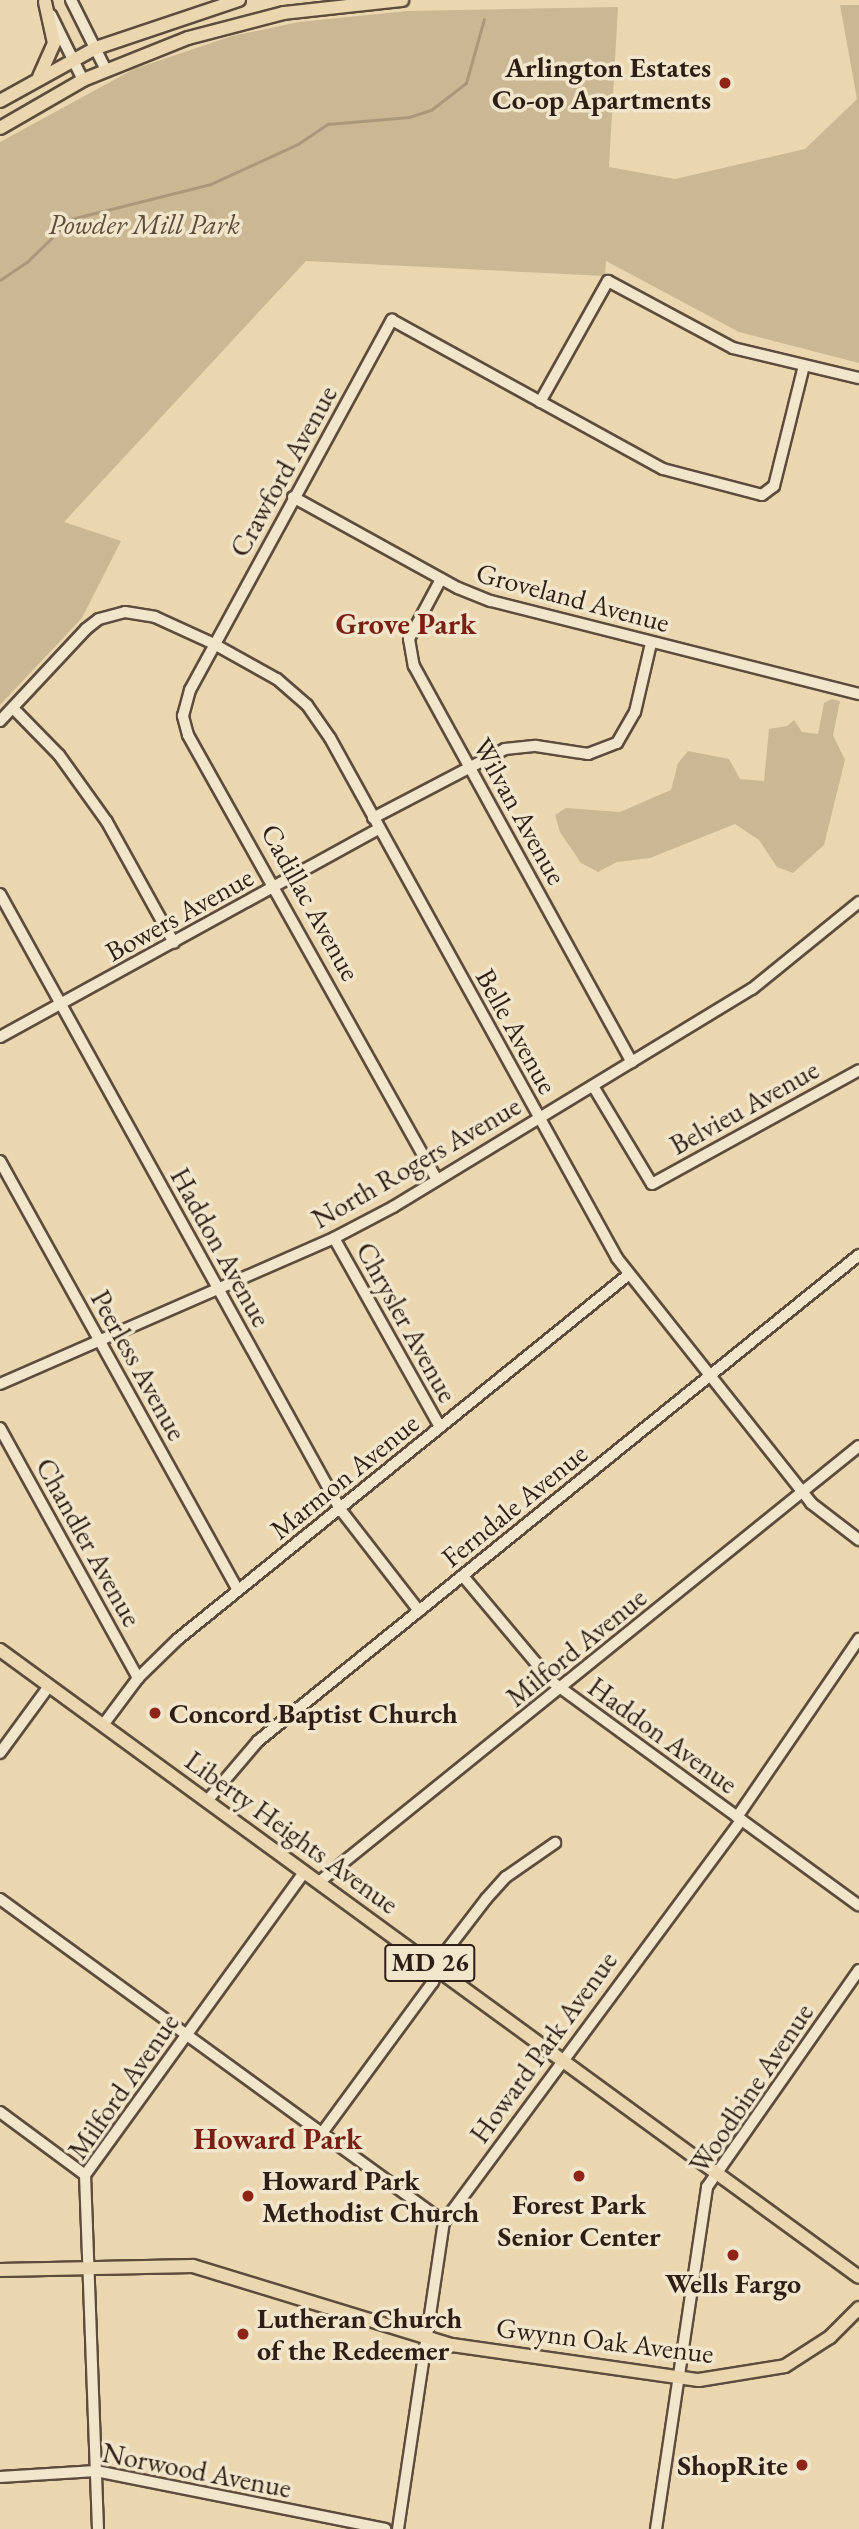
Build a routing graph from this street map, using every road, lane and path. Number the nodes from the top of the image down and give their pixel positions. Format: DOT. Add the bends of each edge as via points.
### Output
graph roads {
  1 [pos="71,0"];
  2 [pos="239,0"];
  3 [pos="402,0"];
  4 [pos="44,1"];
  5 [pos="96,48"];
  6 [pos="73,60"];
  7 [pos="106,70"];
  8 [pos="36,80"];
  9 [pos="83,80"];
  10 [pos="0,102"];
  11 [pos="0,128"];
  12 [pos="804,366"];
  13 [pos="859,378"];
  14 [pos="540,402"];
  15 [pos="293,497"];
  16 [pos="441,579"];
  17 [pos="651,643"];
  18 [pos="214,644"];
  19 [pos="859,694"];
  20 [pos="12,708"];
  21 [pos="0,721"];
  22 [pos="469,765"];
  23 [pos="373,818"];
  24 [pos="379,829"];
  25 [pos="276,886"];
  26 [pos="0,894"];
  27 [pos="859,902"];
  28 [pos="174,943"];
  29 [pos="62,1005"];
  30 [pos="0,1037"];
  31 [pos="632,1062"];
  32 [pos="859,1070"];
  33 [pos="593,1086"];
  34 [pos="539,1118"];
  35 [pos="0,1161"];
  36 [pos="437,1180"];
  37 [pos="334,1238"];
  38 [pos="859,1255"];
  39 [pos="628,1275"];
  40 [pos="218,1289"];
  41 [pos="100,1341"];
  42 [pos="709,1376"];
  43 [pos="0,1384"];
  44 [pos="440,1427"];
  45 [pos="0,1428"];
  46 [pos="859,1446"];
  47 [pos="802,1492"];
  48 [pos="340,1509"];
  49 [pos="859,1541"];
  50 [pos="463,1576"];
  51 [pos="238,1591"];
  52 [pos="419,1611"];
  53 [pos="859,1639"];
  54 [pos="0,1650"];
  55 [pos="138,1678"];
  56 [pos="49,1686"];
  57 [pos="561,1689"];
  58 [pos="103,1726"];
  59 [pos="0,1753"];
  60 [pos="207,1801"];
  61 [pos="739,1819"];
  62 [pos="555,1843"];
  63 [pos="304,1872"];
  64 [pos="319,1882"];
  65 [pos="0,1899"];
  66 [pos="859,1906"];
  67 [pos="437,1968"];
  68 [pos="859,1970"];
  69 [pos="187,2035"];
  70 [pos="561,2058"];
  71 [pos="0,2112"];
  72 [pos="322,2133"];
  73 [pos="717,2172"];
  74 [pos="85,2175"];
  75 [pos="444,2222"];
  76 [pos="89,2266"];
  77 [pos="0,2270"];
  78 [pos="859,2277"];
  79 [pos="859,2308"];
  80 [pos="427,2339"];
  81 [pos="678,2378"];
  82 [pos="96,2472"];
  83 [pos="0,2477"];
  84 [pos="98,2529"];
  85 [pos="385,2529"];
  86 [pos="398,2529"];
  87 [pos="656,2529"];
  1 -- 5 [label="street"];
  2 -- 5 [label="main road"];
  3 -- 7 [label="main road" via="251,20"];
  4 -- 6 [label="street"];
  4 -- 8 [label="main road" via="54,43 50,60"];
  5 -- 6 [label="main road"];
  5 -- 7 [label="street"];
  6 -- 8 [label="main road"];
  6 -- 9 [label="street"];
  7 -- 9 [label="main road"];
  8 -- 10 [label="main road"];
  9 -- 11 [label="main road"];
  12 -- 13 [label="street"];
  12 -- 14 [label="street" via="720,342 608,281"];
  12 -- 14 [label="street" via="774,486 762,495 663,469"];
  14 -- 15 [label="street, Crawford Avenue" via="392,320"];
  15 -- 16 [label="street, Groveland Avenue"];
  15 -- 18 [label="street, Crawford Avenue"];
  16 -- 17 [label="street, Groveland Avenue" via="491,601"];
  16 -- 22 [label="street, Wilvan Avenue" via="412,630 408,647"];
  17 -- 19 [label="street, Groveland Avenue"];
  17 -- 22 [label="street" via="635,712 617,743 588,754 521,746"];
  18 -- 20 [label="street, Belle Avenue" via="140,613 99,619"];
  18 -- 23 [label="street, Belle Avenue" via="277,679 307,705"];
  18 -- 25 [label="street, Cadillac Avenue" via="184,706 185,725"];
  20 -- 21 [label="street"];
  20 -- 28 [label="street" via="59,755 107,822"];
  22 -- 23 [label="street"];
  22 -- 31 [label="street, Wilvan Avenue"];
  23 -- 24 [label="street, Belle Avenue"];
  24 -- 25 [label="street, Bowers Avenue"];
  24 -- 34 [label="street, Belle Avenue"];
  25 -- 28 [label="street, Bowers Avenue"];
  25 -- 36 [label="street, Cadillac Avenue"];
  26 -- 29 [label="street, Haddon Avenue"];
  27 -- 31 [label="street, North Rogers Avenue" via="776,972"];
  28 -- 29 [label="street, Bowers Avenue"];
  29 -- 30 [label="street, Bowers Avenue"];
  29 -- 40 [label="street, Haddon Avenue"];
  31 -- 33 [label="street, North Rogers Avenue"];
  32 -- 33 [label="street, Belvieu Avenue" via="652,1184"];
  33 -- 34 [label="street, North Rogers Avenue"];
  34 -- 36 [label="street, North Rogers Avenue"];
  34 -- 39 [label="street, Belle Avenue"];
  35 -- 41 [label="street, Peerless Avenue"];
  36 -- 37 [label="street, North Rogers Avenue"];
  37 -- 40 [label="street, North Rogers Avenue"];
  37 -- 44 [label="street, Chrysler Avenue"];
  38 -- 42 [label="street, Ferndale Avenue"];
  39 -- 42 [label="street, Belle Avenue"];
  39 -- 44 [label="street, Marmon Avenue"];
  40 -- 41 [label="street, North Rogers Avenue"];
  40 -- 48 [label="street, Haddon Avenue"];
  41 -- 43 [label="street, North Rogers Avenue"];
  41 -- 51 [label="street, Peerless Avenue"];
  42 -- 47 [label="street, Belle Avenue"];
  42 -- 50 [label="street, Ferndale Avenue"];
  44 -- 48 [label="street, Marmon Avenue"];
  45 -- 55 [label="street, Chandler Avenue"];
  46 -- 47 [label="street, Milford Avenue"];
  47 -- 49 [label="street, Belle Avenue"];
  47 -- 57 [label="street, Milford Avenue"];
  48 -- 51 [label="street, Marmon Avenue"];
  48 -- 52 [label="street, Haddon Avenue"];
  50 -- 52 [label="street, Ferndale Avenue"];
  50 -- 57 [label="street, Haddon Avenue"];
  51 -- 55 [label="street, Marmon Avenue"];
  52 -- 60 [label="street, Ferndale Avenue" via="258,1741"];
  53 -- 61 [label="street, Howard Park Avenue"];
  54 -- 56 [label="main road, Liberty Heights Avenue / MD 26"];
  55 -- 58 [label="street, Marmon Avenue"];
  56 -- 58 [label="main road, Liberty Heights Avenue / MD 26"];
  56 -- 59 [label="street"];
  57 -- 61 [label="street, Haddon Avenue"];
  57 -- 64 [label="street, Milford Avenue"];
  58 -- 60 [label="main road, Liberty Heights Avenue / MD 26"];
  60 -- 63 [label="main road, Liberty Heights Avenue / MD 26"];
  61 -- 66 [label="street, Haddon Avenue"];
  61 -- 70 [label="street, Howard Park Avenue"];
  62 -- 67 [label="street" via="496,1888"];
  63 -- 64 [label="main road, Liberty Heights Avenue / MD 26"];
  63 -- 69 [label="street, Milford Avenue"];
  64 -- 67 [label="main road, Liberty Heights Avenue / MD 26"];
  65 -- 69 [label="street"];
  67 -- 70 [label="main road, Liberty Heights Avenue / MD 26"];
  67 -- 72 [label="street" via="433,1982"];
  68 -- 73 [label="street, Woodbine Avenue"];
  69 -- 72 [label="street"];
  69 -- 74 [label="street, Milford Avenue"];
  70 -- 73 [label="main road, Liberty Heights Avenue / MD 26"];
  70 -- 75 [label="street, Howard Park Avenue"];
  71 -- 74 [label="street"];
  72 -- 75 [label="street"];
  73 -- 78 [label="main road, Liberty Heights Avenue / MD 26"];
  73 -- 81 [label="street, Woodbine Avenue" via="707,2187"];
  74 -- 76 [label="street, Milford Avenue"];
  75 -- 80 [label="street, Howard Park Avenue"];
  76 -- 77 [label="main road, Gwynn Oak Avenue"];
  76 -- 80 [label="main road, Gwynn Oak Avenue" via="168,2264 215,2270"];
  76 -- 82 [label="street, Milford Avenue"];
  79 -- 81 [label="main road, Gwynn Oak Avenue" via="830,2337 785,2366 721,2379"];
  80 -- 81 [label="main road, Gwynn Oak Avenue"];
  80 -- 86 [label="street, Howard Park Avenue"];
  81 -- 87 [label="street, Woodbine Avenue"];
  82 -- 83 [label="street, Norwood Avenue"];
  82 -- 84 [label="street, Milford Avenue"];
  82 -- 85 [label="street, Norwood Avenue"];
}
